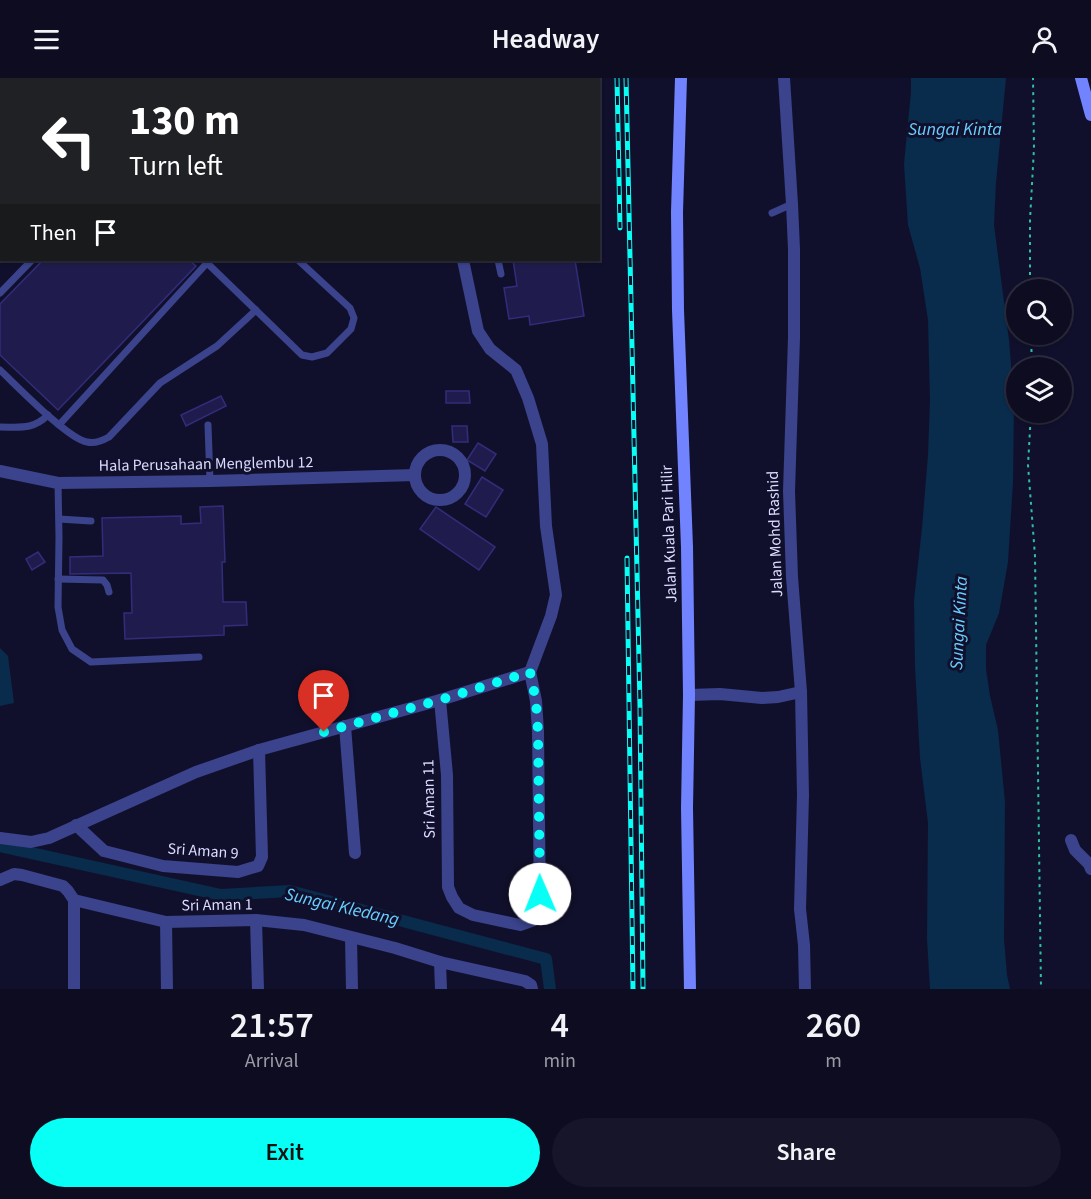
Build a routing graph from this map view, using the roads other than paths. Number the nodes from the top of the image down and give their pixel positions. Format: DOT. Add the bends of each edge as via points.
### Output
graph roads {
  1 [pos="681,78"];
  2 [pos="784,78"];
  3 [pos="1081,78"];
  4 [pos="1091,115"];
  5 [pos="792,204"];
  6 [pos="772,213"];
  7 [pos="31,261"];
  8 [pos="206,261"];
  9 [pos="299,261"];
  10 [pos="463,261"];
  11 [pos="498,261"];
  12 [pos="501,274"];
  13 [pos="0,293"];
  14 [pos="256,310"];
  15 [pos="0,370"];
  16 [pos="48,415"];
  17 [pos="59,425"];
  18 [pos="208,425"];
  19 [pos="0,427"];
  20 [pos="0,471"];
  21 [pos="415,475"];
  22 [pos="210,481"];
  23 [pos="58,483"];
  24 [pos="59,519"];
  25 [pos="91,520"];
  26 [pos="58,579"];
  27 [pos="109,592"];
  28 [pos="199,657"];
  29 [pos="530,672"];
  30 [pos="801,692"];
  31 [pos="689,695"];
  32 [pos="440,700"];
  33 [pos="345,726"];
  34 [pos="259,750"];
  35 [pos="76,825"];
  36 [pos="0,838"];
  37 [pos="1071,840"];
  38 [pos="355,853"];
  39 [pos="1091,869"];
  40 [pos="0,880"];
  41 [pos="74,900"];
  42 [pos="256,920"];
  43 [pos="166,922"];
  44 [pos="351,938"];
  45 [pos="440,963"];
  46 [pos="74,989"];
  47 [pos="167,989"];
  48 [pos="258,989"];
  49 [pos="352,989"];
  50 [pos="441,989"];
  51 [pos="532,989"];
  52 [pos="690,989"];
  53 [pos="805,989"];
  1 -- 31 [label="street, Jalan Kuala Pari Hilir" via="678,310"];
  2 -- 5 [label="street, Jalan Mohd Rashid"];
  3 -- 4 [label="street"];
  5 -- 6 [label="lane"];
  5 -- 30 [label="street, Jalan Mohd Rashid" via="794,338 789,491"];
  7 -- 13 [label="lane"];
  8 -- 14 [label="lane"];
  8 -- 17 [label="lane"];
  9 -- 14 [label="lane" via="350,308 354,318 351,329 327,353 302,356"];
  10 -- 29 [label="street" via="478,331 490,349 516,370 542,444 546,526 556,595"];
  11 -- 12 [label="lane"];
  14 -- 17 [label="lane" via="218,346 160,383 109,437 98,443 85,442"];
  15 -- 16 [label="lane"];
  16 -- 17 [label="lane"];
  16 -- 19 [label="lane" via="33,426"];
  18 -- 22 [label="lane"];
  20 -- 23 [label="street, Hala Perusahaan Menglembu 12"];
  21 -- 21 [label="street" via="418,462 428,453 441,450 463,463 466,476 453,498 440,501 422,493"];
  21 -- 22 [label="street, Hala Perusahaan Menglembu 12"];
  22 -- 23 [label="street, Hala Perusahaan Menglembu 12"];
  23 -- 24 [label="lane"];
  24 -- 25 [label="lane"];
  24 -- 26 [label="lane"];
  26 -- 27 [label="lane" via="103,580"];
  26 -- 28 [label="lane" via="62,630 72,649 91,662"];
  29 -- 32 [label="street"];
  29 -- 32 [label="street, Sri Aman 11" via="538,732 540,911 534,920 520,925 459,908 448,887 447,775"];
  30 -- 31 [label="street" via="762,698"];
  30 -- 53 [label="street, Jalan Mohd Rashid" via="800,909"];
  31 -- 52 [label="street, Jalan Kuala Pari Hilir"];
  32 -- 33 [label="street"];
  33 -- 34 [label="street"];
  33 -- 38 [label="street"];
  34 -- 35 [label="street" via="196,772"];
  34 -- 35 [label="street, Sri Aman 9" via="262,857 258,866 238,872 163,866 104,851"];
  35 -- 36 [label="street" via="31,842"];
  37 -- 39 [label="street"];
  40 -- 41 [label="street" via="14,874 63,886"];
  41 -- 43 [label="street, Sri Aman 1"];
  41 -- 46 [label="street"];
  42 -- 43 [label="street, Sri Aman 1"];
  42 -- 44 [label="street, Sri Aman 1" via="304,925"];
  42 -- 48 [label="street"];
  43 -- 47 [label="street"];
  44 -- 45 [label="street, Sri Aman 1"];
  44 -- 49 [label="street"];
  45 -- 50 [label="street"];
  45 -- 51 [label="street, Sri Aman 1" via="525,981"];
}
